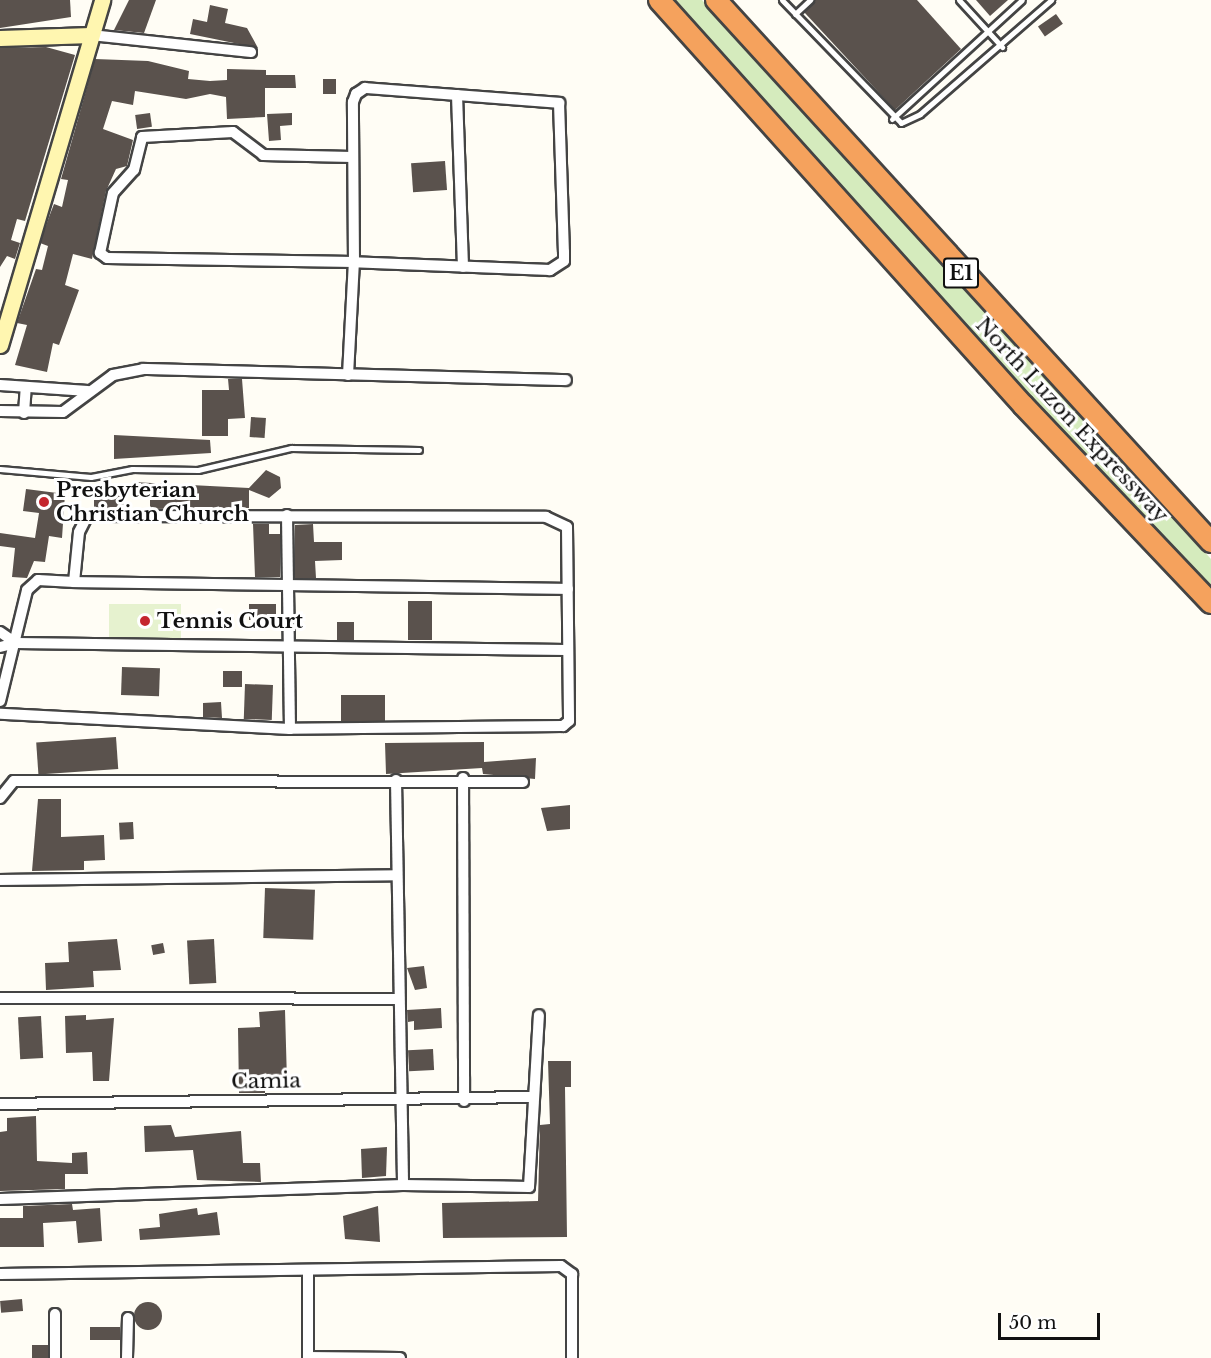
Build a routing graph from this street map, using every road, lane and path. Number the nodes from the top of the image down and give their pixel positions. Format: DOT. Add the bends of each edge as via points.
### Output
graph roads {
  1 [pos="102,0"];
  2 [pos="659,0"];
  3 [pos="716,0"];
  4 [pos="782,0"];
  5 [pos="810,0"];
  6 [pos="959,0"];
  7 [pos="1022,0"];
  8 [pos="1051,0"];
  9 [pos="795,14"];
  10 [pos="988,31"];
  11 [pos="91,35"];
  12 [pos="0,38"];
  13 [pos="1002,46"];
  14 [pos="251,52"];
  15 [pos="457,95"];
  16 [pos="892,119"];
  17 [pos="352,157"];
  18 [pos="354,262"];
  19 [pos="463,267"];
  20 [pos="0,345"];
  21 [pos="348,375"];
  22 [pos="566,380"];
  23 [pos="0,385"];
  24 [pos="26,387"];
  25 [pos="88,391"];
  26 [pos="0,411"];
  27 [pos="24,413"];
  28 [pos="419,450"];
  29 [pos="0,469"];
  30 [pos="287,515"];
  31 [pos="1211,542"];
  32 [pos="74,582"];
  33 [pos="286,583"];
  34 [pos="568,589"];
  35 [pos="1211,603"];
  36 [pos="0,632"];
  37 [pos="16,643"];
  38 [pos="0,647"];
  39 [pos="288,649"];
  40 [pos="566,650"];
  41 [pos="0,701"];
  42 [pos="0,714"];
  43 [pos="290,729"];
  44 [pos="463,778"];
  45 [pos="396,780"];
  46 [pos="523,782"];
  47 [pos="0,798"];
  48 [pos="394,874"];
  49 [pos="0,880"];
  50 [pos="0,998"];
  51 [pos="396,999"];
  52 [pos="538,1015"];
  53 [pos="533,1096"];
  54 [pos="402,1100"];
  55 [pos="464,1101"];
  56 [pos="0,1104"];
  57 [pos="403,1185"];
  58 [pos="0,1199"];
  59 [pos="308,1272"];
  60 [pos="0,1274"];
  61 [pos="55,1314"];
  62 [pos="128,1318"];
  63 [pos="308,1357"];
  64 [pos="55,1358"];
  65 [pos="127,1358"];
  66 [pos="400,1358"];
  67 [pos="572,1358"];
  1 -- 11 [label="main road"];
  2 -- 35 [label="highway, North Luzon Expressway / E1" via="1023,405"];
  3 -- 31 [label="highway, North Luzon Expressway / E1"];
  4 -- 9 [label="lane"];
  5 -- 9 [label="lane"];
  6 -- 10 [label="lane"];
  7 -- 10 [label="lane"];
  8 -- 13 [label="lane"];
  9 -- 16 [label="lane"];
  10 -- 13 [label="lane"];
  10 -- 16 [label="lane"];
  11 -- 12 [label="main road"];
  11 -- 14 [label="street"];
  11 -- 20 [label="main road"];
  13 -- 16 [label="lane" via="910,122"];
  15 -- 17 [label="street" via="359,90 353,102"];
  15 -- 19 [label="street"];
  15 -- 19 [label="street" via="556,101 563,123 564,261 550,270"];
  17 -- 18 [label="street"];
  17 -- 18 [label="street" via="263,155 233,132 142,137 134,170 113,193 100,254 107,258"];
  18 -- 19 [label="street"];
  18 -- 21 [label="street"];
  21 -- 22 [label="street"];
  21 -- 25 [label="street" via="143,369 113,375"];
  23 -- 24 [label="street"];
  24 -- 25 [label="street"];
  24 -- 27 [label="street"];
  25 -- 27 [label="street" via="63,411"];
  26 -- 27 [label="street"];
  28 -- 29 [label="lane" via="283,448 198,470 132,469 91,477"];
  30 -- 32 [label="street" via="87,516 79,532"];
  30 -- 33 [label="street"];
  30 -- 34 [label="street" via="557,519 570,535"];
  32 -- 33 [label="street"];
  32 -- 37 [label="street" via="32,584"];
  33 -- 34 [label="street"];
  33 -- 39 [label="street"];
  34 -- 40 [label="street"];
  36 -- 37 [label="street"];
  37 -- 38 [label="street"];
  37 -- 39 [label="street"];
  37 -- 41 [label="street"];
  39 -- 40 [label="street"];
  39 -- 43 [label="street"];
  40 -- 43 [label="street" via="569,721 563,726"];
  42 -- 43 [label="street"];
  44 -- 45 [label="street"];
  44 -- 46 [label="street"];
  44 -- 55 [label="street"];
  45 -- 47 [label="street" via="14,781"];
  45 -- 48 [label="street"];
  48 -- 49 [label="street"];
  48 -- 51 [label="street"];
  50 -- 51 [label="street"];
  51 -- 54 [label="street"];
  52 -- 53 [label="street"];
  53 -- 55 [label="street, Camia"];
  53 -- 57 [label="street" via="529,1187"];
  54 -- 55 [label="street, Camia"];
  54 -- 56 [label="street, Camia"];
  54 -- 57 [label="street"];
  57 -- 58 [label="street"];
  59 -- 60 [label="street"];
  59 -- 63 [label="street"];
  59 -- 67 [label="street" via="569,1268"];
  61 -- 64 [label="street"];
  62 -- 65 [label="street"];
  63 -- 66 [label="street"];
}
